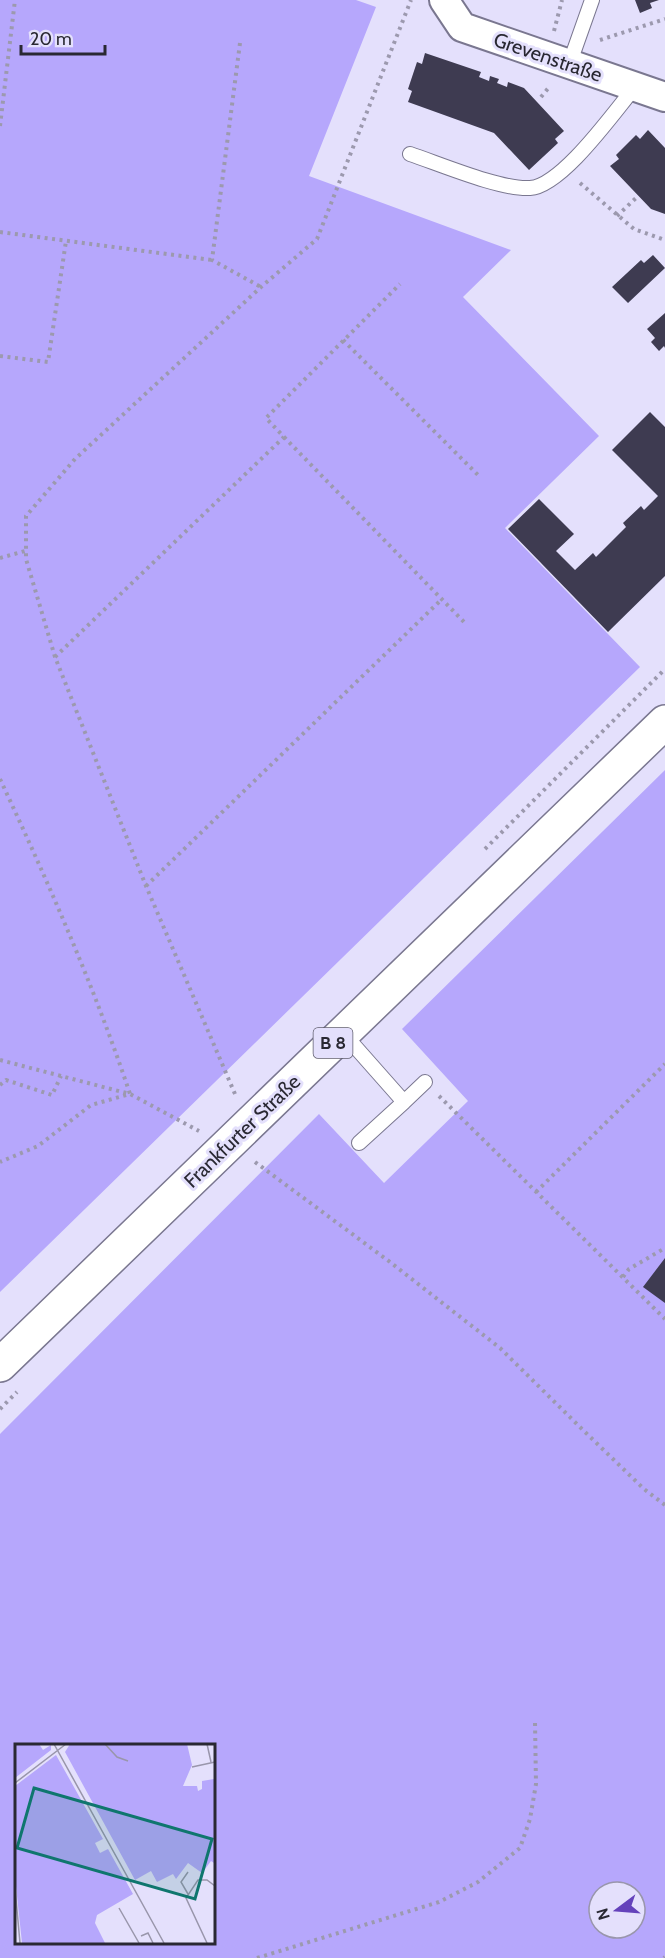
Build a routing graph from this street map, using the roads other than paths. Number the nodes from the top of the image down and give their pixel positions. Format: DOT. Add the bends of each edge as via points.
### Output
graph roads {
  1 [pos="444,0"];
  2 [pos="592,0"];
  3 [pos="569,65"];
  4 [pos="635,87"];
  5 [pos="665,97"];
  6 [pos="410,154"];
  7 [pos="665,722"];
  8 [pos="343,1034"];
  9 [pos="425,1082"];
  10 [pos="404,1102"];
  11 [pos="359,1143"];
  12 [pos="0,1365"];
  1 -- 3 [label="street, Grevenstraße" via="462,27"];
  2 -- 3 [label="lane"];
  3 -- 4 [label="street, Grevenstraße"];
  4 -- 5 [label="street, Grevenstraße"];
  4 -- 6 [label="lane" via="565,169 531,188 506,186"];
  7 -- 8 [label="main road, Frankfurter Straße / B 8"];
  8 -- 10 [label="lane"];
  8 -- 12 [label="main road, Frankfurter Straße / B 8"];
  9 -- 10 [label="lane"];
  10 -- 11 [label="lane"];
}
